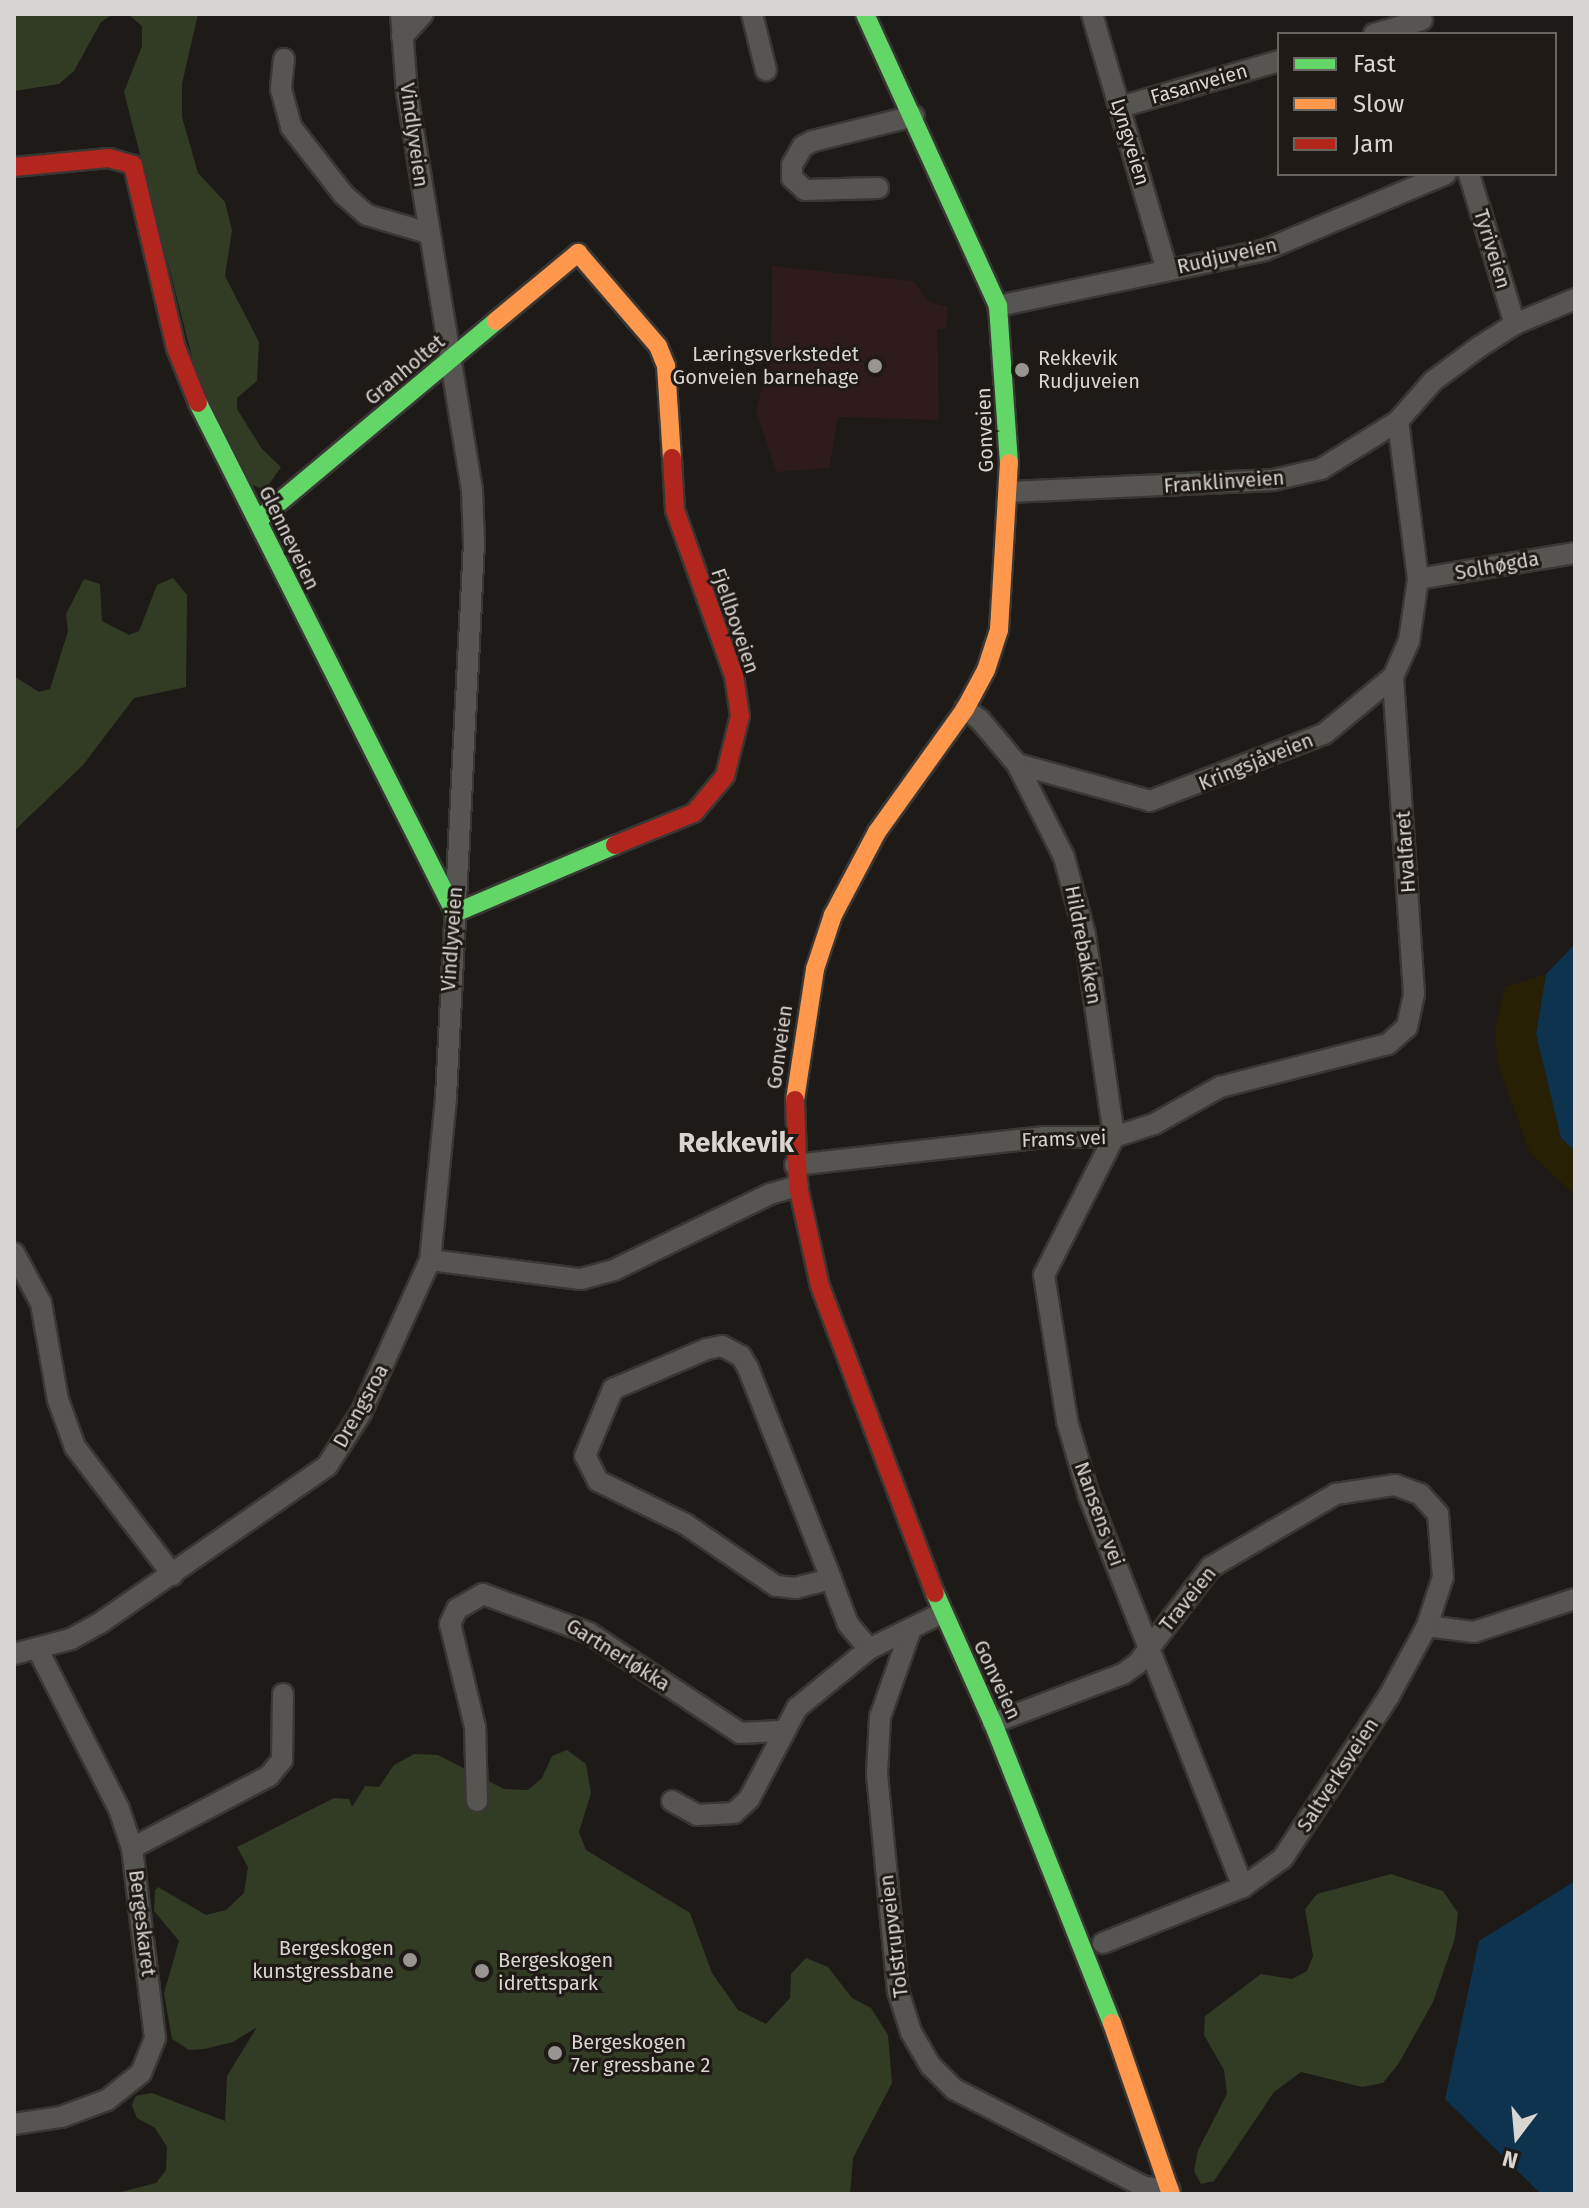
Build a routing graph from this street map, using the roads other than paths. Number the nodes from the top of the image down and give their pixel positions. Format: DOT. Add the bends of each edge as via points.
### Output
graph roads {
  1 [pos="401,14"];
  2 [pos="423,14"];
  3 [pos="752,14"];
  4 [pos="865,14"];
  5 [pos="1092,14"];
  6 [pos="1423,23"];
  7 [pos="1383,32"];
  8 [pos="402,37"];
  9 [pos="284,59"];
  10 [pos="1277,62"];
  11 [pos="766,70"];
  12 [pos="1120,107"];
  13 [pos="914,116"];
  14 [pos="14,167"];
  15 [pos="1441,176"];
  16 [pos="1470,176"];
  17 [pos="878,188"];
  18 [pos="428,233"];
  19 [pos="578,253"];
  20 [pos="1167,270"];
  21 [pos="1575,299"];
  22 [pos="998,306"];
  23 [pos="1515,324"];
  24 [pos="448,364"];
  25 [pos="1398,421"];
  26 [pos="1009,492"];
  27 [pos="258,520"];
  28 [pos="1575,553"];
  29 [pos="1418,579"];
  30 [pos="1393,677"];
  31 [pos="965,709"];
  32 [pos="1017,764"];
  33 [pos="455,913"];
  34 [pos="1407,1027"];
  35 [pos="1114,1137"];
  36 [pos="796,1175"];
  37 [pos="14,1253"];
  38 [pos="430,1260"];
  39 [pos="1432,1505"];
  40 [pos="173,1575"];
  41 [pos="831,1579"];
  42 [pos="1575,1599"];
  43 [pos="942,1613"];
  44 [pos="1427,1626"];
  45 [pos="911,1629"];
  46 [pos="1150,1647"];
  47 [pos="869,1649"];
  48 [pos="38,1650"];
  49 [pos="14,1654"];
  50 [pos="283,1694"];
  51 [pos="993,1723"];
  52 [pos="780,1731"];
  53 [pos="477,1801"];
  54 [pos="672,1801"];
  55 [pos="132,1848"];
  56 [pos="1243,1887"];
  57 [pos="1103,1943"];
  58 [pos="14,2124"];
  59 [pos="1170,2192"];
  1 -- 8 [label="street, Vindlyveien"];
  2 -- 8 [label="street"];
  3 -- 11 [label="street"];
  4 -- 13 [label="street, Gonveien"];
  5 -- 12 [label="street, Lyngveien"];
  6 -- 7 [label="street"];
  8 -- 18 [label="street, Vindlyveien"];
  9 -- 18 [label="street" via="281,89 291,127 344,195 367,215"];
  10 -- 12 [label="street, Fasanveien"];
  12 -- 20 [label="street, Lyngveien"];
  13 -- 17 [label="street" via="813,141 803,146 792,165 792,178 805,190"];
  13 -- 22 [label="street, Gonveien"];
  14 -- 27 [label="street, Glenneveien" via="97,158 133,165 176,348 207,426"];
  15 -- 20 [label="street, Rudjuveien" via="1265,250"];
  16 -- 23 [label="street, Tyriveien"];
  18 -- 24 [label="street, Vindlyveien"];
  19 -- 24 [label="street, Granholtet"];
  19 -- 33 [label="street, Fjellboveien" via="658,346 666,366 675,510 734,676 740,716 735,743 725,776 694,813"];
  20 -- 22 [label="street, Rudjuveien"];
  21 -- 23 [label="street, Franklinveien"];
  22 -- 26 [label="street, Gonveien" via="1008,395"];
  23 -- 25 [label="street, Franklinveien" via="1433,381"];
  24 -- 27 [label="street, Granholtet"];
  24 -- 33 [label="street, Vindlyveien" via="472,490 474,543"];
  25 -- 26 [label="street, Franklinveien" via="1341,460 1296,477"];
  25 -- 29 [label="street, Kringsjåveien"];
  26 -- 31 [label="street, Gonveien" via="999,630"];
  27 -- 33 [label="street, Glenneveien"];
  28 -- 29 [label="street, Solhøgda"];
  29 -- 30 [label="street, Kringsjåveien" via="1409,641"];
  30 -- 32 [label="street, Kringsjåveien" via="1324,734 1150,801"];
  30 -- 34 [label="street, Hvalfaret" via="1413,952 1414,994"];
  31 -- 32 [label="street"];
  31 -- 36 [label="street, Gonveien" via="893,806 833,915 801,1033"];
  32 -- 35 [label="street, Hildrebakken" via="1064,857 1085,935"];
  33 -- 38 [label="street, Vindlyveien" via="446,1098"];
  34 -- 35 [label="street, Frams vei" via="1388,1044 1220,1087 1154,1124"];
  35 -- 36 [label="street, Frams vei" via="1044,1137"];
  35 -- 46 [label="street, Nansens vei" via="1044,1275 1067,1421 1089,1496"];
  36 -- 38 [label="street" via="770,1194 614,1270 581,1279"];
  36 -- 43 [label="street, Gonveien" via="820,1286"];
  37 -- 40 [label="street" via="41,1303 58,1400 75,1447"];
  38 -- 40 [label="street, Drengsroa" via="361,1413 327,1466"];
  39 -- 44 [label="street, Saltverksveien" via="1444,1533 1443,1577"];
  39 -- 46 [label="street, Traveien" via="1395,1485 1336,1494 1211,1567"];
  40 -- 48 [label="street, Drengsroa" via="71,1639"];
  41 -- 41 [label="street" via="741,1356 722,1346 707,1349 613,1389 585,1456 598,1481 685,1524 776,1586 796,1588"];
  41 -- 47 [label="street" via="848,1624"];
  42 -- 44 [label="street" via="1474,1632"];
  43 -- 45 [label="street"];
  43 -- 51 [label="street, Gonveien"];
  44 -- 56 [label="street, Saltverksveien" via="1389,1696 1283,1858"];
  45 -- 47 [label="street"];
  45 -- 59 [label="street, Tolstrupveien" via="880,1717 877,1774 898,1991 911,2032 931,2066 954,2089 1145,2187"];
  46 -- 51 [label="street, Traveien" via="1123,1674"];
  46 -- 56 [label="street, Nansens vei"];
  47 -- 52 [label="street" via="797,1708"];
  48 -- 49 [label="street, Drengsroa"];
  48 -- 55 [label="street, Bergeskaret" via="119,1809"];
  50 -- 55 [label="street" via="282,1760 269,1776"];
  51 -- 59 [label="street, Gonveien" via="1150,2122"];
  52 -- 53 [label="street, Gartnerløkka" via="740,1733 569,1622 483,1594 457,1609 450,1624 475,1727"];
  52 -- 54 [label="street" via="749,1799 734,1813 697,1815"];
  55 -- 58 [label="street, Bergeskaret" via="155,2020 153,2054 141,2073 107,2100 61,2117"];
  56 -- 57 [label="street, Saltverksveien"];
}
